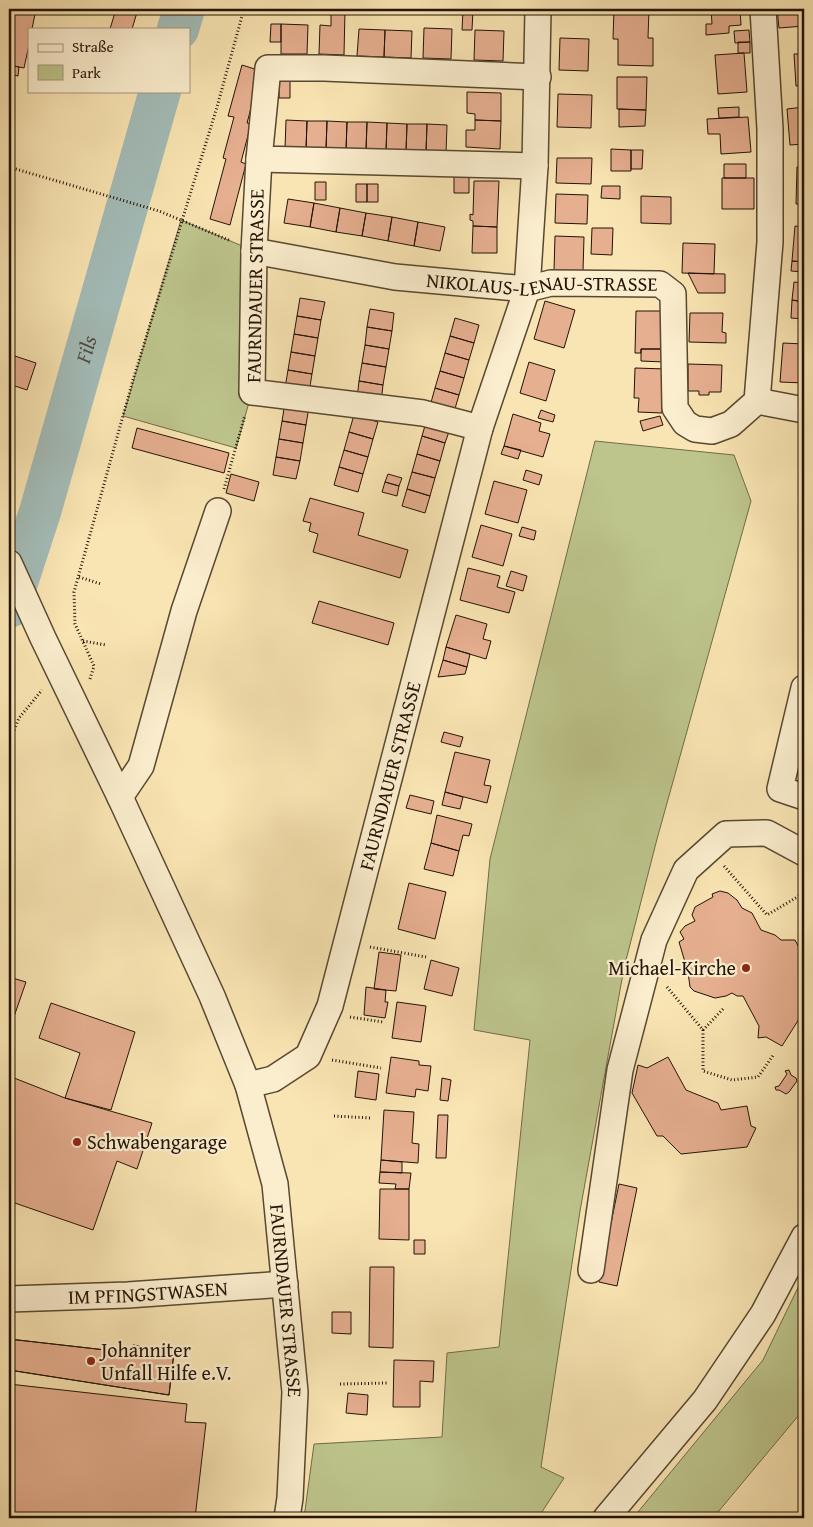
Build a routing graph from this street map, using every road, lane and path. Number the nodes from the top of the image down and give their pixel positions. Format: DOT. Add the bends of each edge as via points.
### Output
graph roads {
  1 [pos="244,9"];
  2 [pos="538,9"];
  3 [pos="763,9"];
  4 [pos="538,77"];
  5 [pos="259,159"];
  6 [pos="535,166"];
  7 [pos="9,167"];
  8 [pos="181,220"];
  9 [pos="254,251"];
  10 [pos="527,289"];
  11 [pos="252,392"];
  12 [pos="757,401"];
  13 [pos="804,410"];
  14 [pos="480,428"];
  15 [pos="218,511"];
  16 [pos="9,563"];
  17 [pos="78,578"];
  18 [pos="101,584"];
  19 [pos="83,641"];
  20 [pos="106,645"];
  21 [pos="804,688"];
  22 [pos="70,692"];
  23 [pos="9,743"];
  24 [pos="120,797"];
  25 [pos="804,798"];
  26 [pos="709,849"];
  27 [pos="804,853"];
  28 [pos="804,893"];
  29 [pos="346,943"];
  30 [pos="426,957"];
  31 [pos="648,964"];
  32 [pos="724,1008"];
  33 [pos="328,1014"];
  34 [pos="383,1022"];
  35 [pos="703,1030"];
  36 [pos="774,1054"];
  37 [pos="308,1056"];
  38 [pos="381,1068"];
  39 [pos="248,1085"];
  40 [pos="334,1116"];
  41 [pos="371,1118"];
  42 [pos="804,1237"];
  43 [pos="591,1270"];
  44 [pos="285,1284"];
  45 [pos="9,1299"];
  46 [pos="387,1383"];
  47 [pos="340,1384"];
  48 [pos="287,1518"];
  49 [pos="606,1518"];
  1 -- 8 [label="path"];
  2 -- 4 [label="street, FAURNDAUER STRASSE"];
  3 -- 12 [label="street" via="770,129 770,242"];
  4 -- 5 [label="street, FAURNDAUER STRASSE" via="268,68"];
  4 -- 6 [label="street, FAURNDAUER STRASSE"];
  5 -- 6 [label="street, FAURNDAUER STRASSE"];
  5 -- 9 [label="street, FAURNDAUER STRASSE"];
  6 -- 10 [label="street, FAURNDAUER STRASSE"];
  7 -- 8 [label="path"];
  8 -- 9 [label="path"];
  8 -- 17 [label="path"];
  9 -- 10 [label="street, NIKOLAUS-LENAU-STRASSE" via="395,277"];
  9 -- 11 [label="street, FAURNDAUER STRASSE"];
  10 -- 12 [label="street, NIKOLAUS-LENAU-STRASSE" via="551,283 660,284 673,294 675,408 685,423 695,429 712,431 731,424"];
  10 -- 14 [label="street, FAURNDAUER STRASSE"];
  11 -- 14 [label="street, FAURNDAUER STRASSE" via="423,413"];
  11 -- 15 [label="path"];
  12 -- 13 [label="street"];
  14 -- 29 [label="street, FAURNDAUER STRASSE"];
  15 -- 24 [label="street" via="184,611 141,766"];
  16 -- 22 [label="street, FAURNDAUER STRASSE"];
  17 -- 18 [label="path"];
  17 -- 19 [label="path" via="74,592 75,624"];
  19 -- 20 [label="path"];
  19 -- 22 [label="path" via="94,666 89,682"];
  21 -- 25 [label="street" via="780,789"];
  22 -- 23 [label="path" via="50,702 43,688 19,718"];
  22 -- 24 [label="street, FAURNDAUER STRASSE"];
  24 -- 39 [label="street, FAURNDAUER STRASSE" via="212,996"];
  26 -- 27 [label="street" via="726,834 767,833"];
  26 -- 28 [label="path" via="767,915"];
  26 -- 31 [label="street" via="686,870 654,940"];
  29 -- 30 [label="path"];
  29 -- 33 [label="street, FAURNDAUER STRASSE"];
  31 -- 35 [label="path"];
  31 -- 43 [label="street" via="620,1070"];
  32 -- 35 [label="path"];
  33 -- 34 [label="path"];
  33 -- 37 [label="street, FAURNDAUER STRASSE"];
  35 -- 36 [label="path" via="703,1071 732,1080 758,1077"];
  37 -- 38 [label="path"];
  37 -- 39 [label="street" via="273,1080"];
  39 -- 44 [label="street, FAURNDAUER STRASSE" via="275,1184"];
  40 -- 41 [label="path"];
  42 -- 49 [label="street" via="763,1314 705,1400"];
  44 -- 45 [label="street, IM PFINGSTWASEN"];
  44 -- 48 [label="street, FAURNDAUER STRASSE" via="295,1392"];
  46 -- 47 [label="path"];
}
